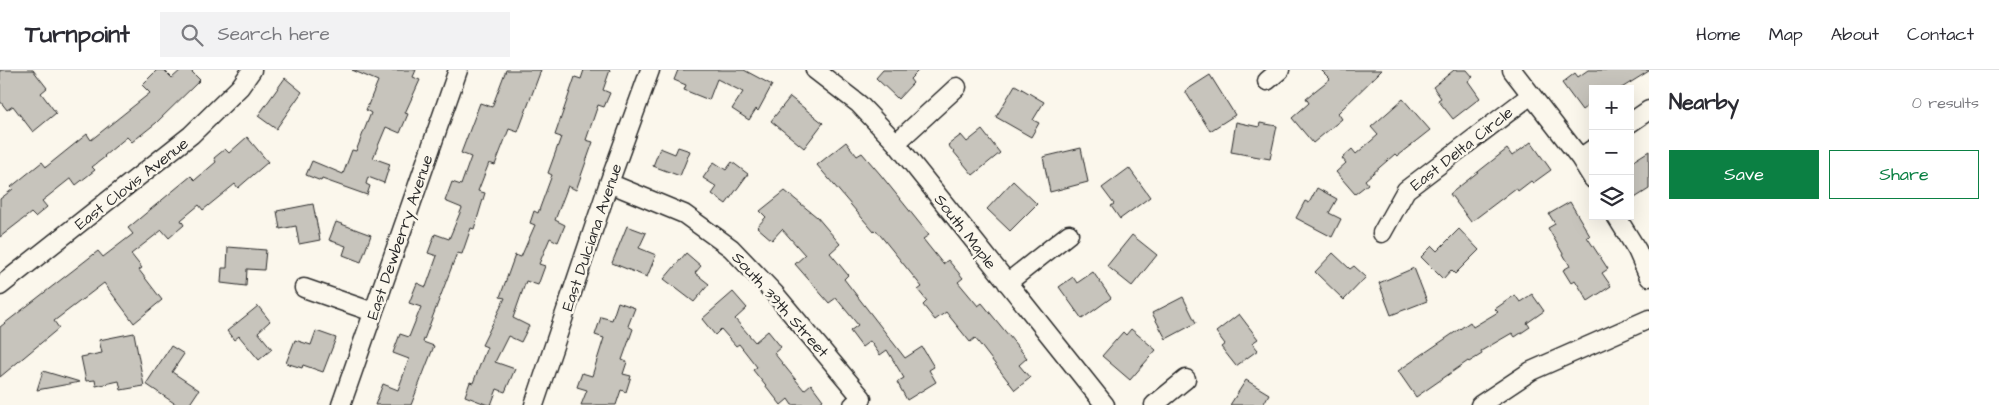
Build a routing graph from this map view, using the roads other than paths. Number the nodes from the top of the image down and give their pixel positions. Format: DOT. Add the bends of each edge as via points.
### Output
graph roads {
  1 [pos="252,70"];
  2 [pos="458,70"];
  3 [pos="650,70"];
  4 [pos="815,70"];
  5 [pos="1512,70"];
  6 [pos="957,87"];
  7 [pos="1531,95"];
  8 [pos="1649,110"];
  9 [pos="1634,120"];
  10 [pos="896,143"];
  11 [pos="1586,154"];
  12 [pos="1592,175"];
  13 [pos="609,183"];
  14 [pos="1618,220"];
  15 [pos="1382,233"];
  16 [pos="1069,234"];
  17 [pos="1649,277"];
  18 [pos="1007,283"];
  19 [pos="0,286"];
  20 [pos="304,288"];
  21 [pos="373,312"];
  22 [pos="1649,319"];
  23 [pos="1186,379"];
  24 [pos="858,402"];
  25 [pos="341,405"];
  26 [pos="534,405"];
  27 [pos="1105,405"];
  28 [pos="1154,405"];
  29 [pos="1480,405"];
  1 -- 19 [label="street, East Clovis Avenue" via="240,87 191,135"];
  2 -- 21 [label="street, East Dewberry Avenue"];
  3 -- 13 [label="street, East Dulciana Avenue"];
  4 -- 10 [label="street, South Maple" via="859,104"];
  5 -- 7 [label="street"];
  6 -- 10 [label="street"];
  7 -- 11 [label="street"];
  7 -- 15 [label="street, East Delta Circle" via="1406,190"];
  8 -- 9 [label="street"];
  10 -- 18 [label="street, South Maple"];
  11 -- 12 [label="street"];
  13 -- 24 [label="street, South 39th Street" via="684,214 731,248 775,294"];
  13 -- 26 [label="street, East Dulciana Avenue"];
  14 -- 17 [label="street"];
  16 -- 18 [label="street"];
  18 -- 27 [label="street, South Maple"];
  20 -- 21 [label="street"];
  21 -- 25 [label="street, East Dewberry Avenue"];
  22 -- 29 [label="street" via="1531,371"];
  23 -- 28 [label="street"];
}
